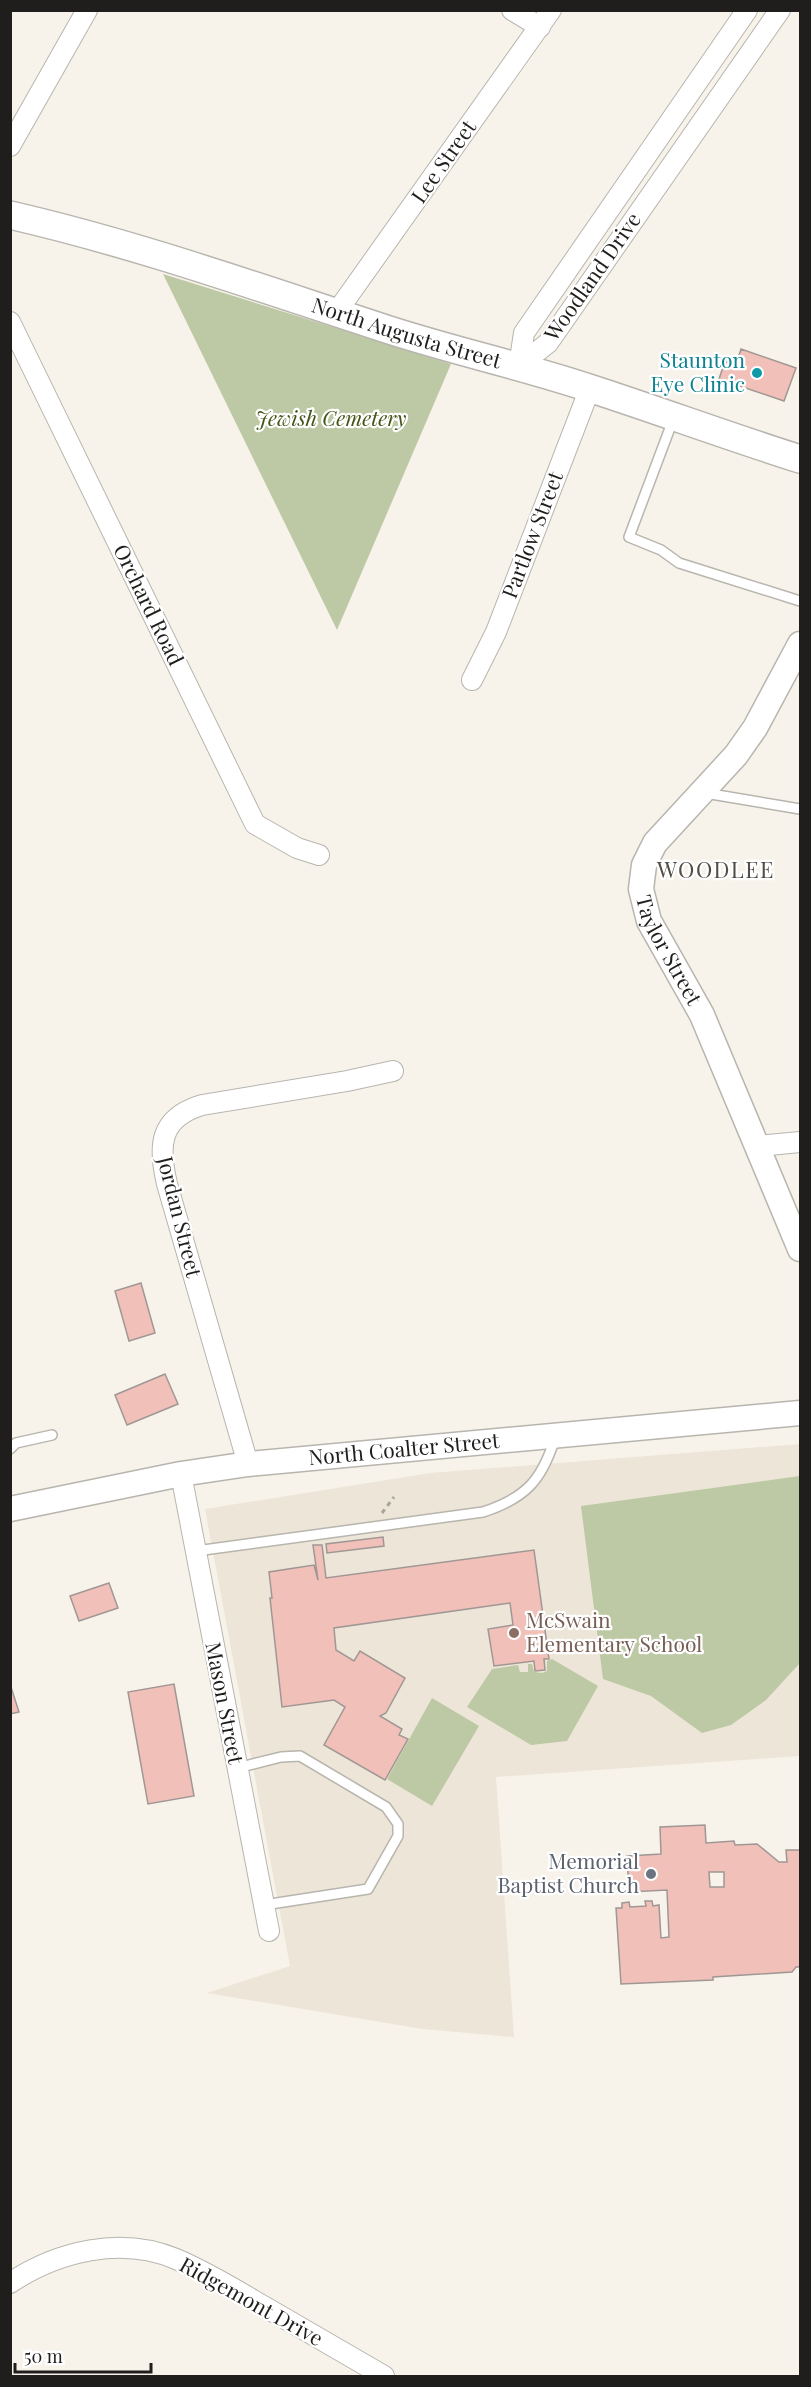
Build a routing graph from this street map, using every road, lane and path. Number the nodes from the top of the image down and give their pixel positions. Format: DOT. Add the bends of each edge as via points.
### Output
graph roads {
  1 [pos="87,10"];
  2 [pos="512,10"];
  3 [pos="551,10"];
  4 [pos="747,10"];
  5 [pos="780,10"];
  6 [pos="540,27"];
  7 [pos="10,146"];
  8 [pos="10,215"];
  9 [pos="336,313"];
  10 [pos="10,322"];
  11 [pos="519,366"];
  12 [pos="590,388"];
  13 [pos="674,416"];
  14 [pos="801,459"];
  15 [pos="801,601"];
  16 [pos="801,644"];
  17 [pos="472,680"];
  18 [pos="702,792"];
  19 [pos="801,809"];
  20 [pos="319,855"];
  21 [pos="393,1071"];
  22 [pos="801,1142"];
  23 [pos="758,1146"];
  24 [pos="801,1249"];
  25 [pos="801,1413"];
  26 [pos="52,1435"];
  27 [pos="555,1436"];
  28 [pos="10,1449"];
  29 [pos="248,1464"];
  30 [pos="181,1474"];
  31 [pos="394,1497"];
  32 [pos="12,1504"];
  33 [pos="382,1514"];
  34 [pos="196,1551"];
  35 [pos="236,1768"];
  36 [pos="264,1905"];
  37 [pos="269,1931"];
  38 [pos="10,2283"];
  39 [pos="384,2376"];
  1 -- 7 [label="street"];
  2 -- 6 [label="street"];
  3 -- 6 [label="street, Lee Street"];
  4 -- 11 [label="street, Woodland Drive" via="524,333"];
  5 -- 11 [label="street, Woodland Drive" via="548,343"];
  6 -- 9 [label="street, Lee Street"];
  8 -- 9 [label="main road, North Augusta Street" via="150,251"];
  9 -- 11 [label="main road, North Augusta Street" via="431,344"];
  10 -- 20 [label="street, Orchard Road" via="255,824 297,848"];
  11 -- 12 [label="main road, North Augusta Street"];
  12 -- 13 [label="main road, North Augusta Street"];
  12 -- 17 [label="street, Partlow Street" via="496,632"];
  13 -- 14 [label="main road, North Augusta Street"];
  13 -- 15 [label="lane" via="628,537 661,550 679,563"];
  16 -- 18 [label="street, Taylor Street" via="755,728"];
  18 -- 19 [label="lane"];
  18 -- 23 [label="street, Taylor Street" via="650,852 643,872 642,895 649,921 702,1015"];
  21 -- 29 [label="street, Jordan Street" via="202,1105 179,1115 165,1134 161,1155 167,1184"];
  22 -- 23 [label="street"];
  23 -- 24 [label="street, Taylor Street"];
  25 -- 27 [label="street, North Coalter Street"];
  26 -- 28 [label="lane" via="16,1443"];
  27 -- 29 [label="street, North Coalter Street"];
  27 -- 34 [label="lane" via="547,1463 529,1487 508,1502 483,1512"];
  29 -- 30 [label="street, North Coalter Street"];
  30 -- 32 [label="street, North Coalter Street"];
  30 -- 34 [label="street, Mason Street"];
  31 -- 33 [label="path"];
  34 -- 35 [label="street, Mason Street"];
  35 -- 36 [label="street, Mason Street"];
  35 -- 36 [label="lane" via="300,1756 386,1807 398,1824 398,1836 368,1889"];
  36 -- 37 [label="street, Mason Street"];
  38 -- 39 [label="street, Ridgemont Drive" via="50,2261 87,2251 124,2248 153,2252 224,2283"];
}
